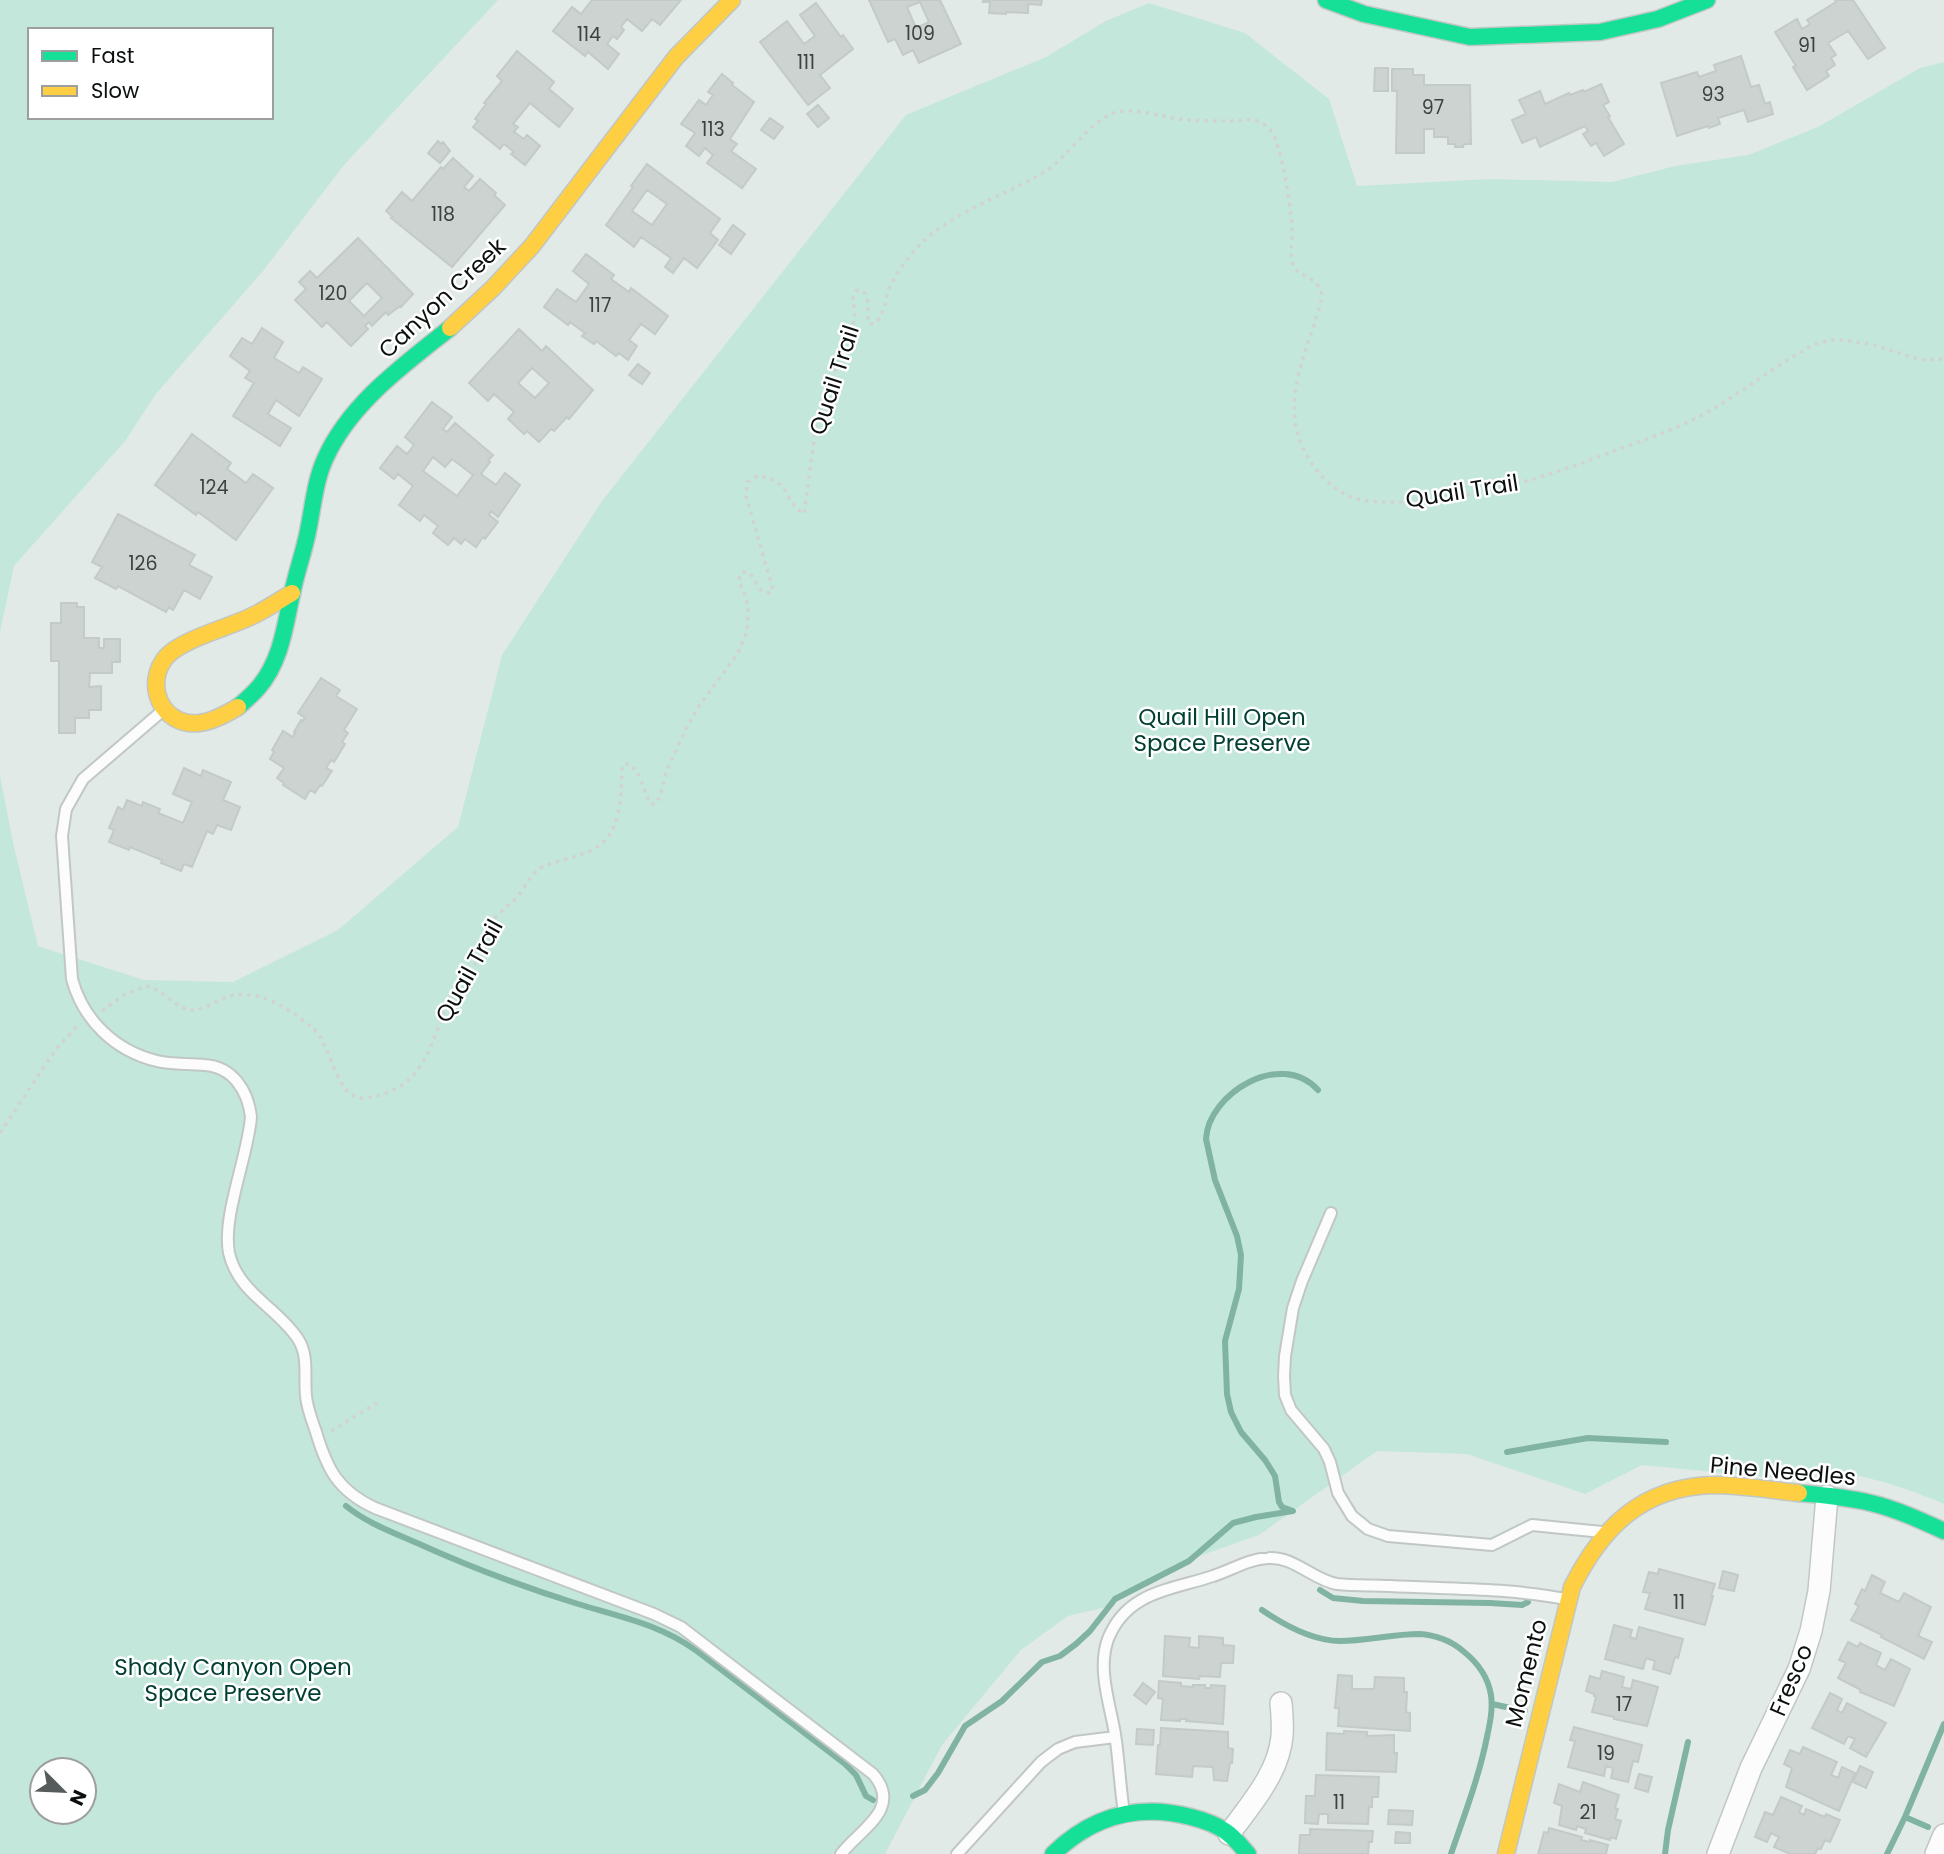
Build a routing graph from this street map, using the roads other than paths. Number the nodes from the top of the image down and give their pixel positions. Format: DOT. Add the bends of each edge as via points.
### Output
graph roads {
  1 [pos="732,0"];
  2 [pos="1326,0"];
  3 [pos="1707,0"];
  4 [pos="292,593"];
  5 [pos="163,710"];
  6 [pos="1331,1213"];
  7 [pos="1827,1496"];
  8 [pos="1620,1518"];
  9 [pos="1944,1531"];
  10 [pos="1605,1533"];
  11 [pos="1568,1600"];
  12 [pos="1281,1703"];
  13 [pos="1115,1737"];
  14 [pos="1124,1813"];
  15 [pos="1229,1834"];
  16 [pos="1944,1835"];
  17 [pos="841,1854"];
  18 [pos="957,1854"];
  19 [pos="1053,1854"];
  20 [pos="1248,1854"];
  21 [pos="1506,1854"];
  22 [pos="1718,1854"];
  23 [pos="1936,1854"];
  1 -- 4 [label="street, Canyon Creek" via="676,57 531,246 493,288 400,368 346,422 325,458"];
  2 -- 3 [label="street" via="1363,14 1470,37 1600,32 1658,19"];
  4 -- 5 [label="street" via="166,657 155,689"];
  4 -- 5 [label="street, Canyon Creek" via="275,660 259,687 237,708 201,723 190,723"];
  5 -- 17 [label="lane" via="83,779 66,809 62,836 69,966 89,1017 113,1042 159,1062 214,1066 243,1088 251,1117 229,1227 230,1253 242,1280 292,1331 305,1353 307,1405 331,1472 344,1488 375,1508 681,1626 877,1779 882,1807"];
  6 -- 10 [label="lane" via="1293,1308 1284,1356 1285,1395 1291,1410 1324,1449 1338,1493 1352,1516 1368,1529 1388,1536 1492,1545 1538,1524"];
  7 -- 8 [label="street, Pine Needles" via="1698,1486 1652,1499"];
  7 -- 9 [label="street, Pine Needles" via="1878,1505"];
  7 -- 22 [label="street, Fresco" via="1811,1631 1799,1669 1751,1768"];
  8 -- 10 [label="street, Momento"];
  10 -- 11 [label="street, Momento" via="1583,1561"];
  11 -- 13 [label="lane" via="1530,1592 1334,1583 1285,1559 1257,1559 1154,1593 1118,1621 1104,1654"];
  11 -- 21 [label="street, Momento"];
  12 -- 15 [label="street" via="1282,1735 1275,1763"];
  13 -- 14 [label="lane"];
  13 -- 18 [label="lane" via="1074,1742 1058,1749"];
  14 -- 15 [label="street" via="1151,1810 1187,1815"];
  14 -- 19 [label="street" via="1089,1826"];
  15 -- 20 [label="street"];
  16 -- 23 [label="street"];
}
